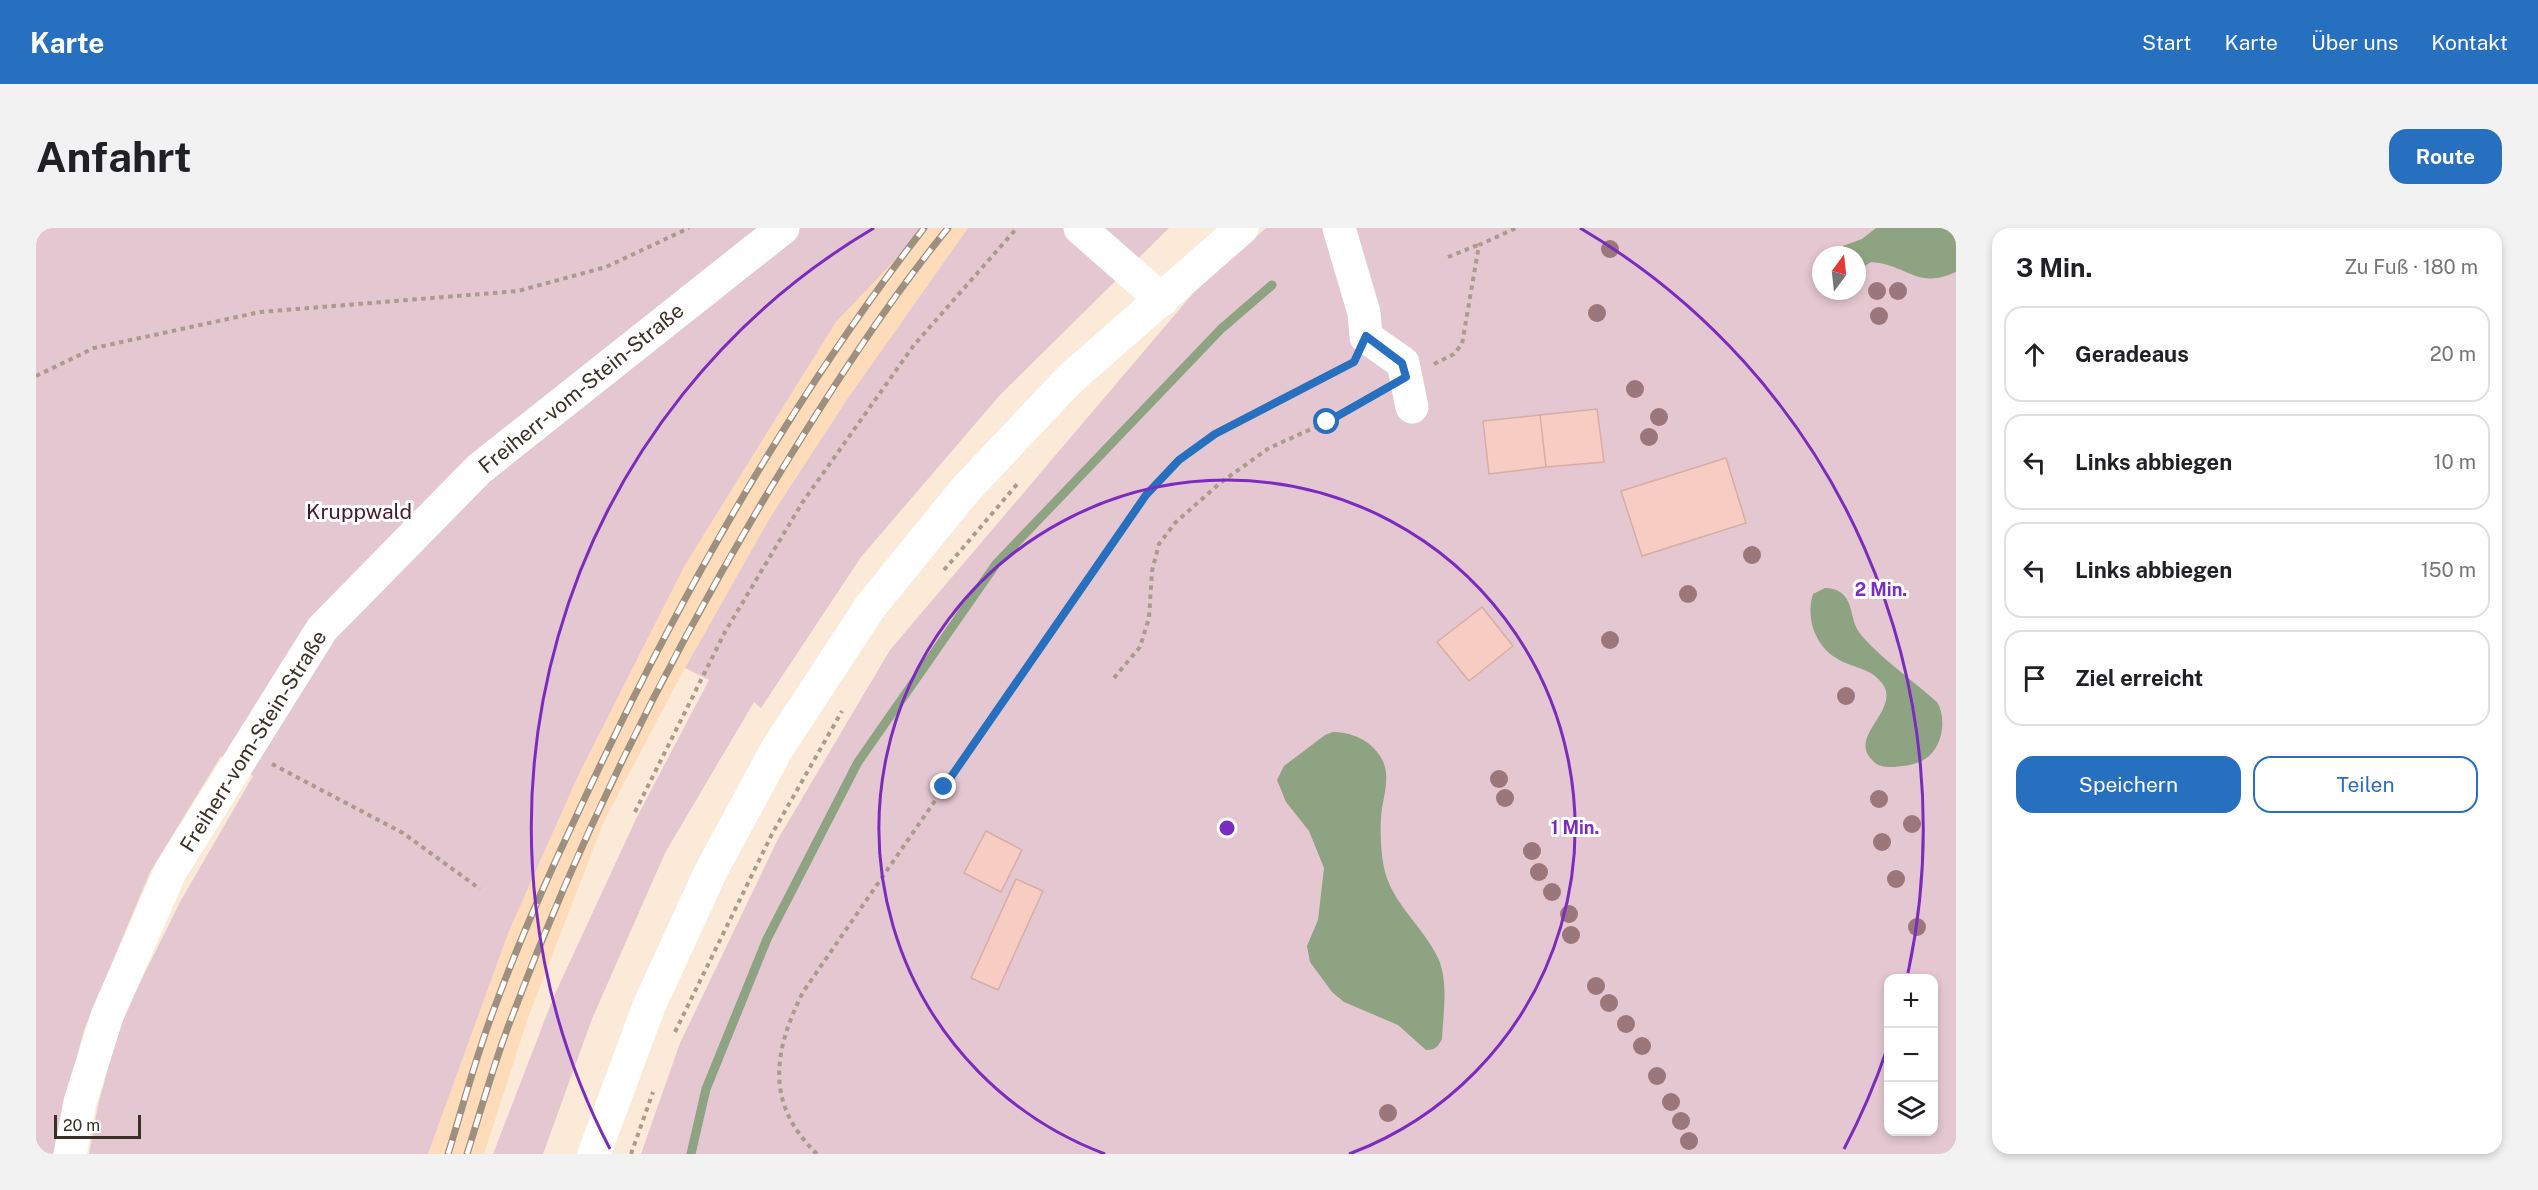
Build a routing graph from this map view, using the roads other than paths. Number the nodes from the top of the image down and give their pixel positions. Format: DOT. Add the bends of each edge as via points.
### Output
graph roads {
  1 [pos="783,228"];
  2 [pos="1080,228"];
  3 [pos="1242,228"];
  4 [pos="1339,228"];
  5 [pos="1162,300"];
  6 [pos="1409,392"];
  7 [pos="70,1154"];
  8 [pos="594,1154"];
  1 -- 7 [label="street, Freiherr-vom-Stein-Straße" via="479,469 322,629 170,872 107,1016 80,1102"];
  2 -- 5 [label="street"];
  3 -- 5 [label="street"];
  4 -- 6 [label="street" via="1364,313 1366,336 1402,363"];
  5 -- 8 [label="street" via="1070,379 965,490 870,607 777,749 711,871 650,1006"];
}
